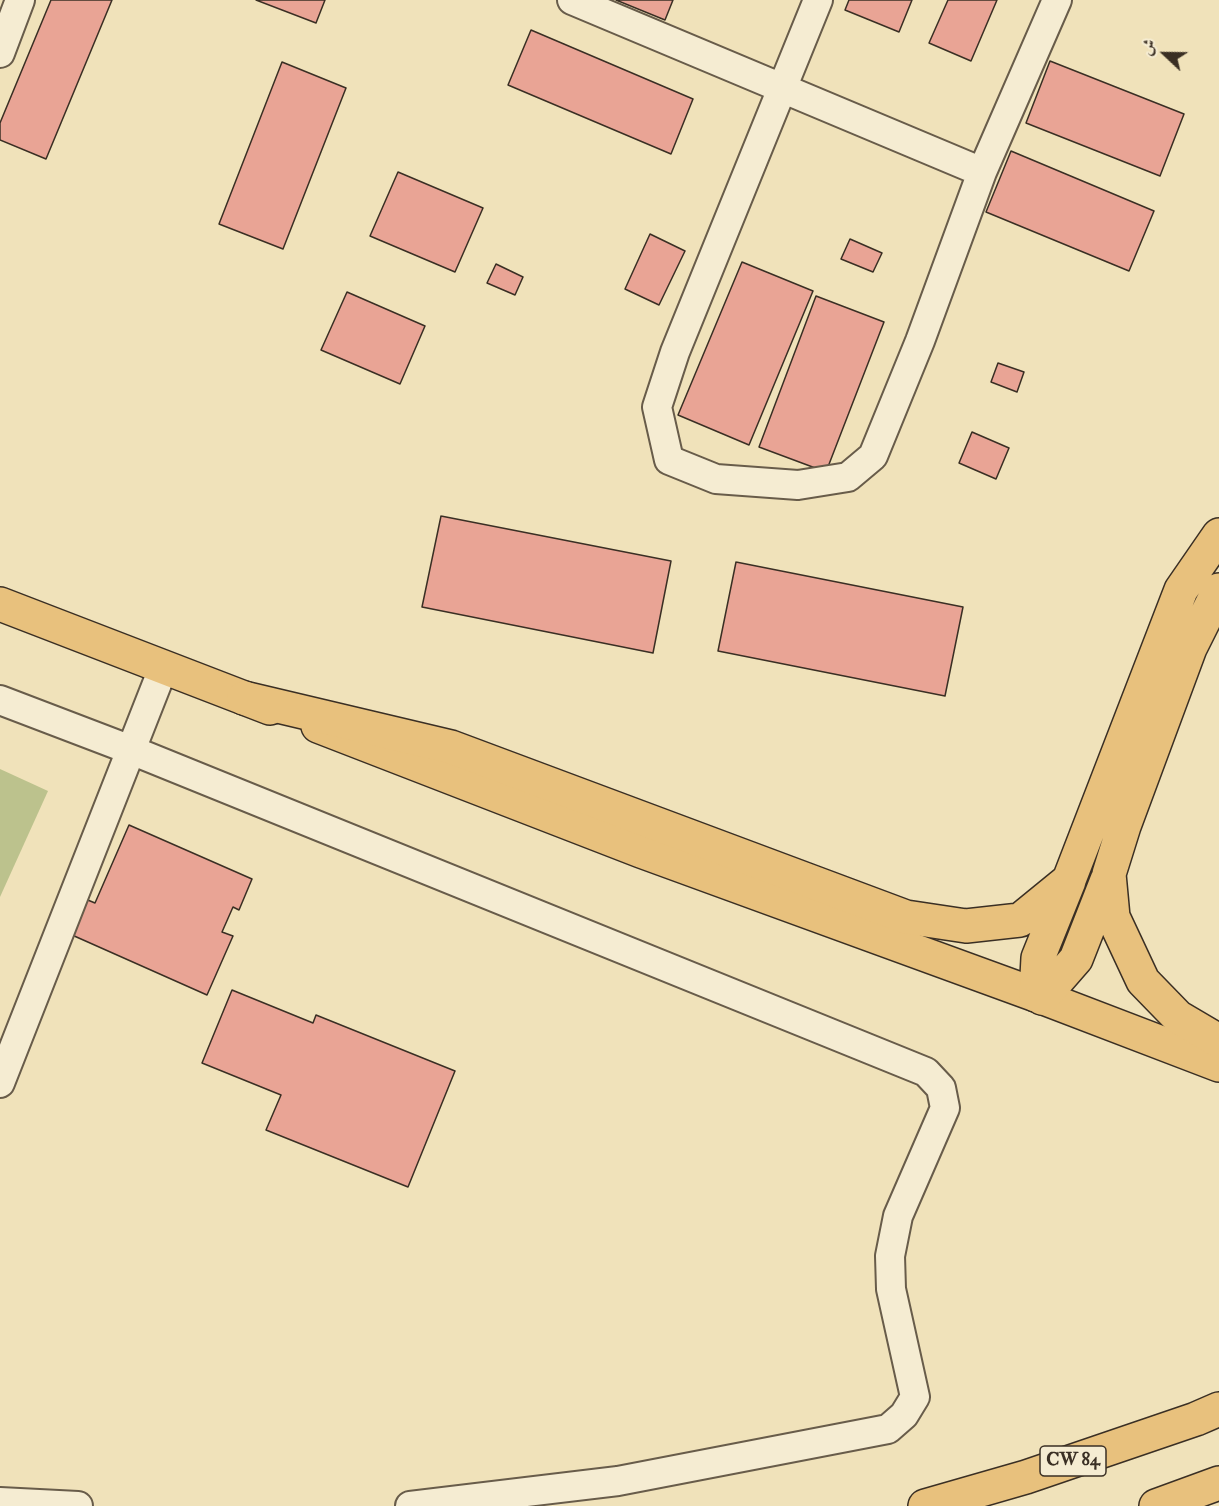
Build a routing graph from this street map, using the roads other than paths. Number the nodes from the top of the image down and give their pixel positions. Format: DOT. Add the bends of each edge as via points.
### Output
graph roads {
  1 [pos="20,0"];
  2 [pos="572,0"];
  3 [pos="818,0"];
  4 [pos="1057,0"];
  5 [pos="0,53"];
  6 [pos="781,88"];
  7 [pos="982,172"];
  8 [pos="1219,535"];
  9 [pos="1219,590"];
  10 [pos="0,604"];
  11 [pos="164,666"];
  12 [pos="244,698"];
  13 [pos="0,700"];
  14 [pos="131,750"];
  15 [pos="1109,874"];
  16 [pos="1069,880"];
  17 [pos="1039,997"];
  18 [pos="1219,1041"];
  19 [pos="1219,1065"];
  20 [pos="0,1083"];
  21 [pos="1219,1409"];
  22 [pos="1219,1483"];
  23 [pos="0,1502"];
  24 [pos="78,1506"];
  25 [pos="410,1506"];
  26 [pos="925,1506"];
  27 [pos="1156,1506"];
  1 -- 5 [label="street"];
  2 -- 6 [label="street"];
  3 -- 6 [label="street"];
  4 -- 7 [label="street"];
  6 -- 7 [label="street"];
  6 -- 7 [label="street" via="675,352 657,407 669,460 716,479 798,485 848,477 873,456"];
  8 -- 16 [label="main road" via="1181,590"];
  9 -- 15 [label="main road" via="1190,648"];
  10 -- 11 [label="main road"];
  11 -- 12 [label="main road"];
  11 -- 14 [label="street"];
  12 -- 16 [label="main road" via="451,747 906,917 966,926 1020,920"];
  12 -- 17 [label="main road" via="641,851"];
  13 -- 14 [label="street"];
  14 -- 20 [label="street"];
  14 -- 25 [label="street" via="926,1072 941,1088 945,1108 898,1216 890,1256 891,1289 915,1397 904,1415 888,1429 618,1481"];
  15 -- 17 [label="main road" via="1076,959"];
  15 -- 18 [label="main road" via="1113,917 1143,981 1178,1017"];
  16 -- 17 [label="main road" via="1038,958"];
  17 -- 19 [label="main road"];
  21 -- 26 [label="main road, CW 84" via="1026,1477"];
  22 -- 27 [label="main road"];
  23 -- 24 [label="street"];
}
